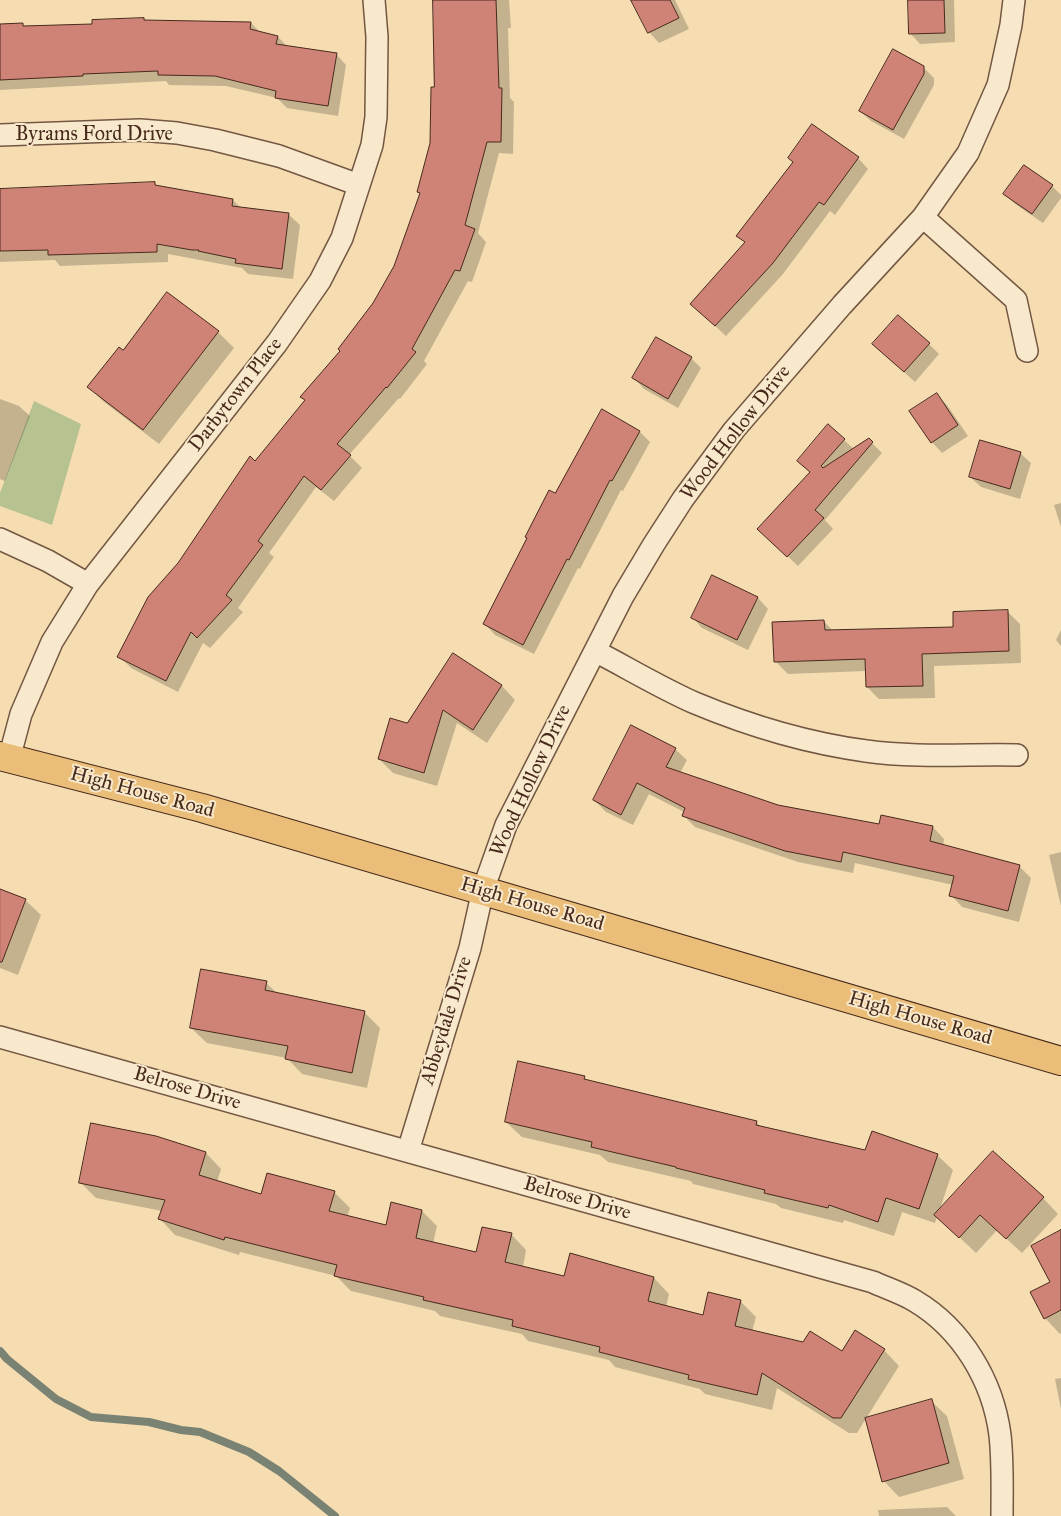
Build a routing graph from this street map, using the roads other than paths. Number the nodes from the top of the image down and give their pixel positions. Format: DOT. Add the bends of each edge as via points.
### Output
graph roads {
  1 [pos="374,0"];
  2 [pos="1014,0"];
  3 [pos="0,135"];
  4 [pos="360,186"];
  5 [pos="923,217"];
  6 [pos="1027,352"];
  7 [pos="0,539"];
  8 [pos="88,584"];
  9 [pos="594,651"];
  10 [pos="1018,754"];
  11 [pos="5,757"];
  12 [pos="483,890"];
  13 [pos="0,1037"];
  14 [pos="1061,1061"];
  15 [pos="408,1151"];
  16 [pos="1002,1516"];
  1 -- 4 [label="street, Darbytown Place" via="376,117"];
  2 -- 5 [label="street, Wood Hollow Drive" via="998,85 968,153"];
  3 -- 4 [label="street, Byrams Ford Drive" via="140,130 177,133 279,156"];
  4 -- 8 [label="street, Darbytown Place" via="342,238 320,281 277,343"];
  5 -- 6 [label="street" via="1016,300"];
  5 -- 9 [label="street, Wood Hollow Drive" via="734,430 654,544"];
  7 -- 8 [label="street"];
  8 -- 11 [label="street, Darbytown Place" via="52,642"];
  9 -- 10 [label="street" via="694,702 747,724 789,736 868,751"];
  9 -- 12 [label="street, Wood Hollow Drive" via="506,825"];
  11 -- 12 [label="main road, High House Road" via="202,808"];
  12 -- 14 [label="main road, High House Road"];
  12 -- 15 [label="street, Abbeydale Drive" via="470,948"];
  13 -- 15 [label="street, Belrose Drive"];
  15 -- 16 [label="street, Belrose Drive" via="873,1282 914,1300 943,1321 957,1337 971,1354 986,1386 1000,1436"];
}
